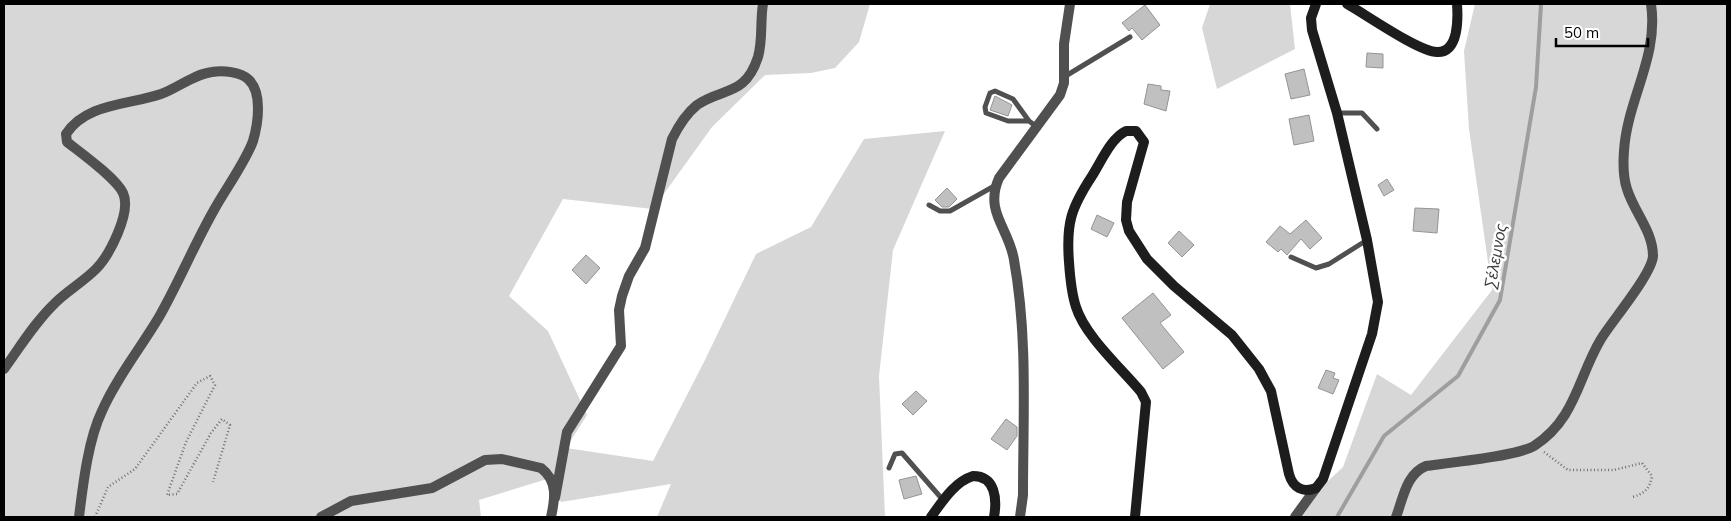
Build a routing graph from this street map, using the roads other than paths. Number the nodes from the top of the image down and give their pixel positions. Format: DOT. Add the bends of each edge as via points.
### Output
graph roads {
  1 [pos="763,4"];
  2 [pos="1070,4"];
  3 [pos="1316,4"];
  4 [pos="1348,4"];
  5 [pos="1457,4"];
  6 [pos="1651,4"];
  7 [pos="1130,37"];
  8 [pos="1064,77"];
  9 [pos="1337,113"];
  10 [pos="1033,124"];
  11 [pos="1377,129"];
  12 [pos="996,184"];
  13 [pos="929,205"];
  14 [pos="1367,240"];
  15 [pos="1291,256"];
  16 [pos="4,370"];
  17 [pos="889,468"];
  18 [pos="1316,488"];
  19 [pos="555,498"];
  20 [pos="943,500"];
  21 [pos="79,517"];
  22 [pos="321,517"];
  23 [pos="551,517"];
  24 [pos="931,517"];
  25 [pos="994,517"];
  26 [pos="1020,517"];
  27 [pos="1135,517"];
  28 [pos="1295,517"];
  29 [pos="1396,517"];
  1 -- 19 [label="street" via="759,51 744,80 731,92 697,106 672,139 644,248 622,296 619,310 621,346 567,432"];
  2 -- 8 [label="street" via="1064,44"];
  3 -- 9 [label="main road" via="1311,18 1312,30"];
  4 -- 5 [label="main road" via="1422,48 1437,52 1448,48 1454,39 1458,25"];
  6 -- 29 [label="street" via="1654,21 1652,40 1629,123 1623,171 1627,190 1652,247 1651,266 1598,344 1574,402 1562,421 1534,446 1517,452 1426,466 1418,470 1408,483"];
  7 -- 8 [label="lane"];
  8 -- 10 [label="street" via="1060,95"];
  9 -- 11 [label="lane" via="1362,113"];
  9 -- 14 [label="main road"];
  10 -- 10 [label="lane" via="1013,99 995,91 990,93 986,113 1008,122"];
  10 -- 12 [label="street"];
  12 -- 13 [label="lane" via="950,211 940,211"];
  12 -- 26 [label="street" via="993,203 1014,261 1023,339 1023,495"];
  14 -- 15 [label="lane" via="1329,264 1316,268"];
  14 -- 18 [label="main road" via="1378,294 1372,334 1322,479"];
  16 -- 21 [label="street" via="55,303 103,262 122,219 123,193 67,142 69,130 78,121 109,106 161,94 206,73 238,74 253,83 258,110 252,142 202,231 174,290 112,389 101,413 84,474"];
  17 -- 20 [label="lane" via="895,454 902,452"];
  18 -- 27 [label="main road" via="1299,489 1291,479 1271,391 1259,369 1232,335 1147,259 1129,231 1127,202 1144,142 1139,133 1131,130 1120,134 1075,201 1067,244 1076,309 1095,338 1142,392 1146,402"];
  18 -- 28 [label="street"];
  19 -- 22 [label="street" via="551,477 541,468 491,459 479,462 432,488 350,501"];
  19 -- 23 [label="street"];
  20 -- 24 [label="main road"];
  20 -- 25 [label="main road" via="960,482 978,476 986,480 995,492"];
}
